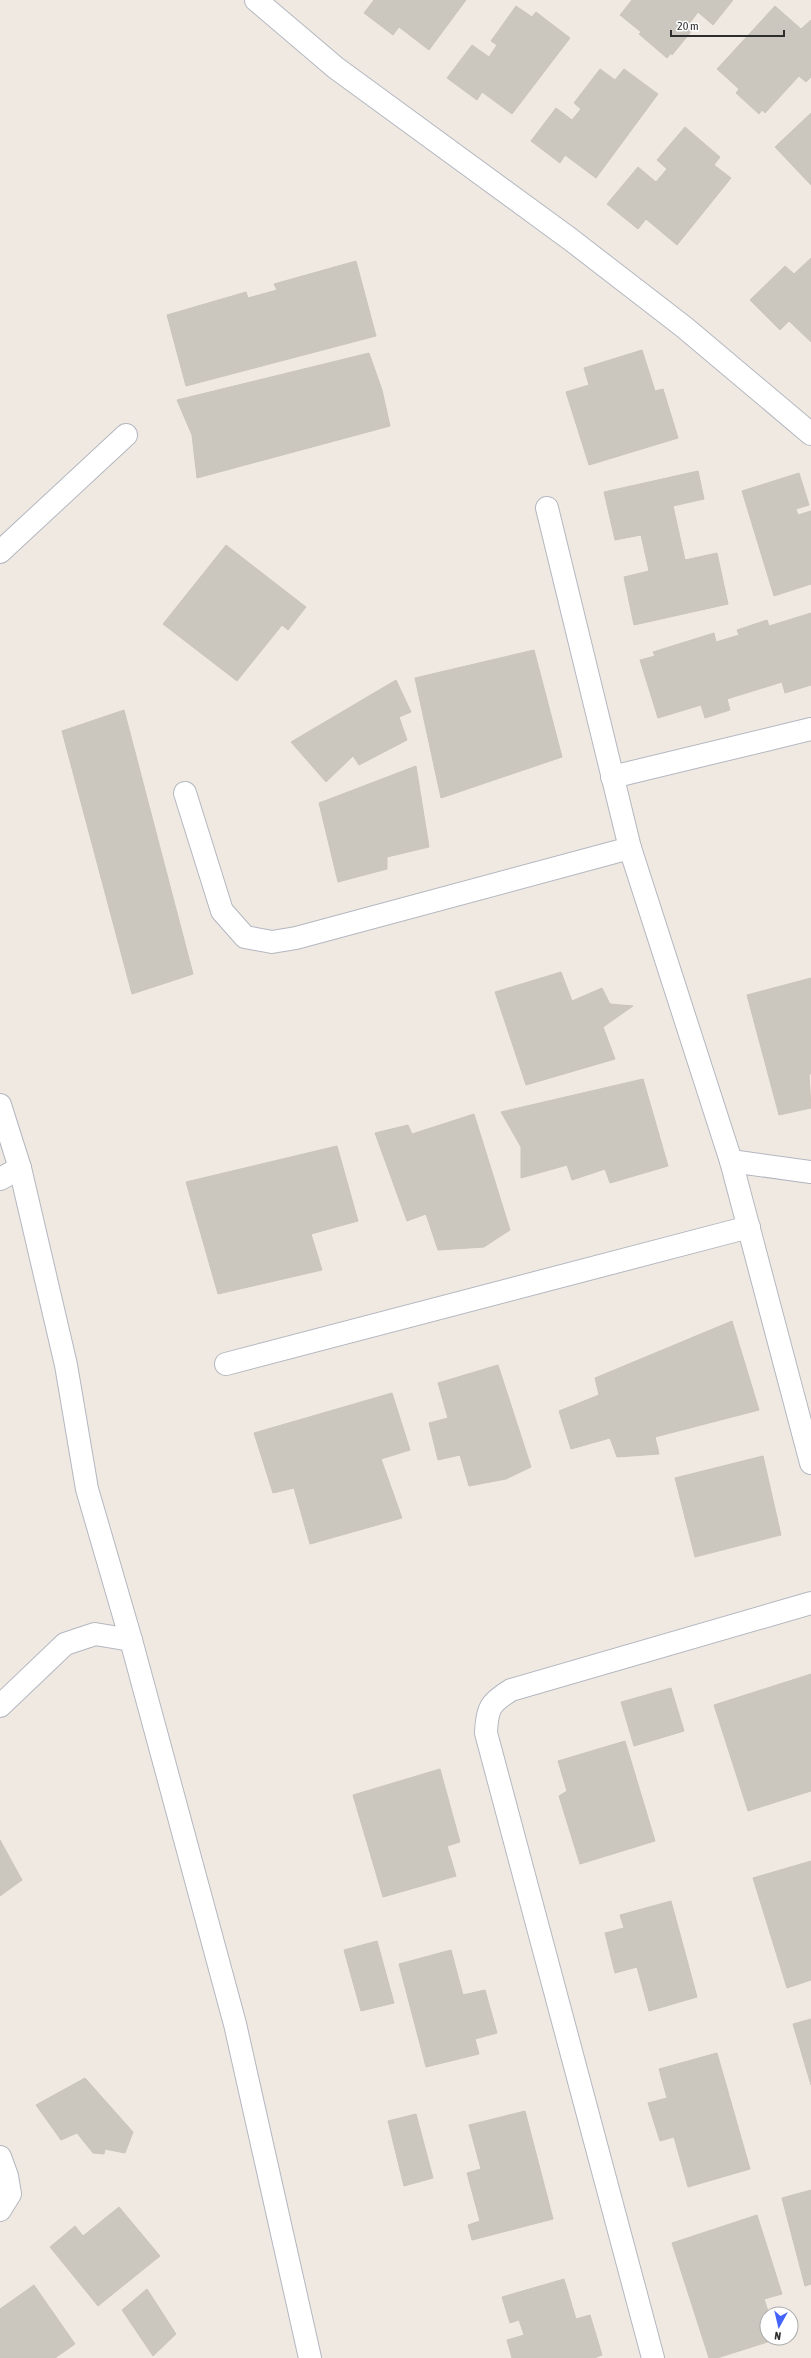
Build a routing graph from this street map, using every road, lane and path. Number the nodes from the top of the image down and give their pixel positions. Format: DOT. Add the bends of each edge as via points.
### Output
graph roads {
  1 [pos="256,0"];
  2 [pos="811,434"];
  3 [pos="126,435"];
  4 [pos="547,508"];
  5 [pos="0,552"];
  6 [pos="811,729"];
  7 [pos="612,777"];
  8 [pos="185,793"];
  9 [pos="630,848"];
  10 [pos="0,1105"];
  11 [pos="731,1160"];
  12 [pos="20,1168"];
  13 [pos="811,1172"];
  14 [pos="0,1179"];
  15 [pos="749,1227"];
  16 [pos="226,1364"];
  17 [pos="811,1463"];
  18 [pos="811,1603"];
  19 [pos="131,1640"];
  20 [pos="0,1706"];
  21 [pos="0,2157"];
  22 [pos="0,2210"];
  23 [pos="310,2358"];
  24 [pos="653,2358"];
  1 -- 2 [label="street" via="336,68 570,239 684,327"];
  3 -- 5 [label="street"];
  4 -- 7 [label="street"];
  6 -- 7 [label="street"];
  7 -- 9 [label="street"];
  8 -- 9 [label="street" via="222,911 245,937 272,942 296,938"];
  9 -- 11 [label="street"];
  10 -- 12 [label="street"];
  11 -- 13 [label="street"];
  11 -- 15 [label="street"];
  12 -- 14 [label="street"];
  12 -- 19 [label="street" via="66,1365 88,1489"];
  15 -- 16 [label="street"];
  15 -- 17 [label="street"];
  18 -- 24 [label="street" via="511,1690 493,1701 486,1719 486,1733"];
  19 -- 20 [label="street" via="95,1634 65,1644"];
  19 -- 23 [label="street" via="235,2024"];
  21 -- 22 [label="street" via="10,2194"];
}
